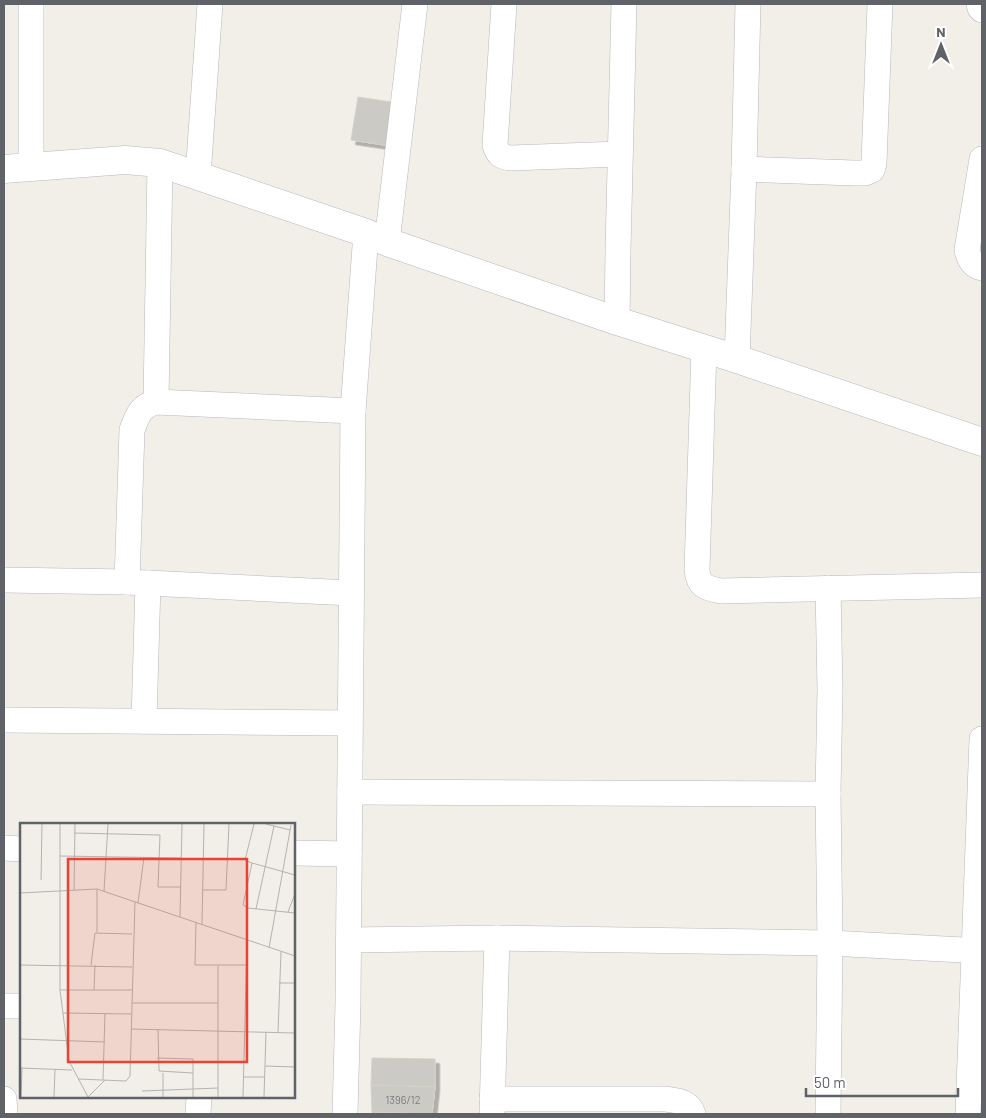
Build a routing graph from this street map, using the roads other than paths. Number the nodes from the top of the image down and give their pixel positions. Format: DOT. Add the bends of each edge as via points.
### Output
graph roads {
  1 [pos="31,4"];
  2 [pos="210,4"];
  3 [pos="415,4"];
  4 [pos="504,4"];
  5 [pos="624,4"];
  6 [pos="748,4"];
  7 [pos="880,4"];
  8 [pos="979,4"];
  9 [pos="982,10"];
  10 [pos="620,154"];
  11 [pos="982,159"];
  12 [pos="160,163"];
  13 [pos="31,168"];
  14 [pos="4,169"];
  15 [pos="744,169"];
  16 [pos="198,176"];
  17 [pos="376,237"];
  18 [pos="982,268"];
  19 [pos="617,321"];
  20 [pos="704,349"];
  21 [pos="737,359"];
  22 [pos="156,402"];
  23 [pos="353,412"];
  24 [pos="982,442"];
  25 [pos="4,580"];
  26 [pos="138,583"];
  27 [pos="982,585"];
  28 [pos="828,588"];
  29 [pos="351,593"];
  30 [pos="4,720"];
  31 [pos="144,721"];
  32 [pos="350,723"];
  33 [pos="982,739"];
  34 [pos="350,792"];
  35 [pos="828,794"];
  36 [pos="4,848"];
  37 [pos="20,849"];
  38 [pos="295,853"];
  39 [pos="349,854"];
  40 [pos="497,938"];
  41 [pos="349,940"];
  42 [pos="830,943"];
  43 [pos="978,951"];
  44 [pos="4,1006"];
  45 [pos="20,1006"];
  46 [pos="199,1098"];
  47 [pos="4,1099"];
  48 [pos="492,1106"];
  49 [pos="5,1114"];
  50 [pos="198,1114"];
  51 [pos="345,1114"];
  52 [pos="693,1114"];
  53 [pos="828,1114"];
  54 [pos="968,1114"];
  1 -- 13 [label="street"];
  2 -- 16 [label="street"];
  3 -- 17 [label="street"];
  4 -- 10 [label="street" via="495,145 498,153 511,158"];
  5 -- 10 [label="street"];
  6 -- 15 [label="street"];
  7 -- 15 [label="street" via="872,170 854,173"];
  8 -- 9 [label="street"];
  10 -- 19 [label="street"];
  11 -- 18 [label="street" via="967,250 969,260"];
  12 -- 13 [label="street" via="125,160"];
  12 -- 16 [label="street"];
  12 -- 22 [label="street"];
  13 -- 14 [label="street"];
  15 -- 21 [label="street"];
  16 -- 17 [label="street"];
  17 -- 19 [label="street"];
  17 -- 23 [label="street"];
  19 -- 20 [label="street"];
  20 -- 21 [label="street"];
  20 -- 28 [label="street" via="698,579 710,589 721,590"];
  21 -- 24 [label="street"];
  22 -- 23 [label="street"];
  22 -- 26 [label="street" via="139,412 132,430"];
  23 -- 29 [label="street"];
  25 -- 26 [label="street"];
  26 -- 29 [label="street"];
  26 -- 31 [label="street"];
  27 -- 28 [label="street"];
  28 -- 35 [label="street"];
  29 -- 32 [label="street"];
  30 -- 31 [label="street"];
  31 -- 32 [label="street"];
  32 -- 34 [label="street"];
  33 -- 43 [label="street"];
  34 -- 35 [label="street"];
  34 -- 39 [label="street"];
  35 -- 42 [label="street"];
  36 -- 37 [label="street"];
  38 -- 39 [label="street"];
  39 -- 41 [label="street"];
  40 -- 41 [label="street"];
  40 -- 42 [label="street"];
  40 -- 48 [label="street"];
  41 -- 51 [label="street"];
  42 -- 43 [label="street"];
  42 -- 53 [label="street"];
  43 -- 54 [label="street"];
  44 -- 45 [label="street"];
  46 -- 50 [label="street"];
  47 -- 49 [label="street"];
  48 -- 52 [label="street" via="665,1100 689,1105"];
}
